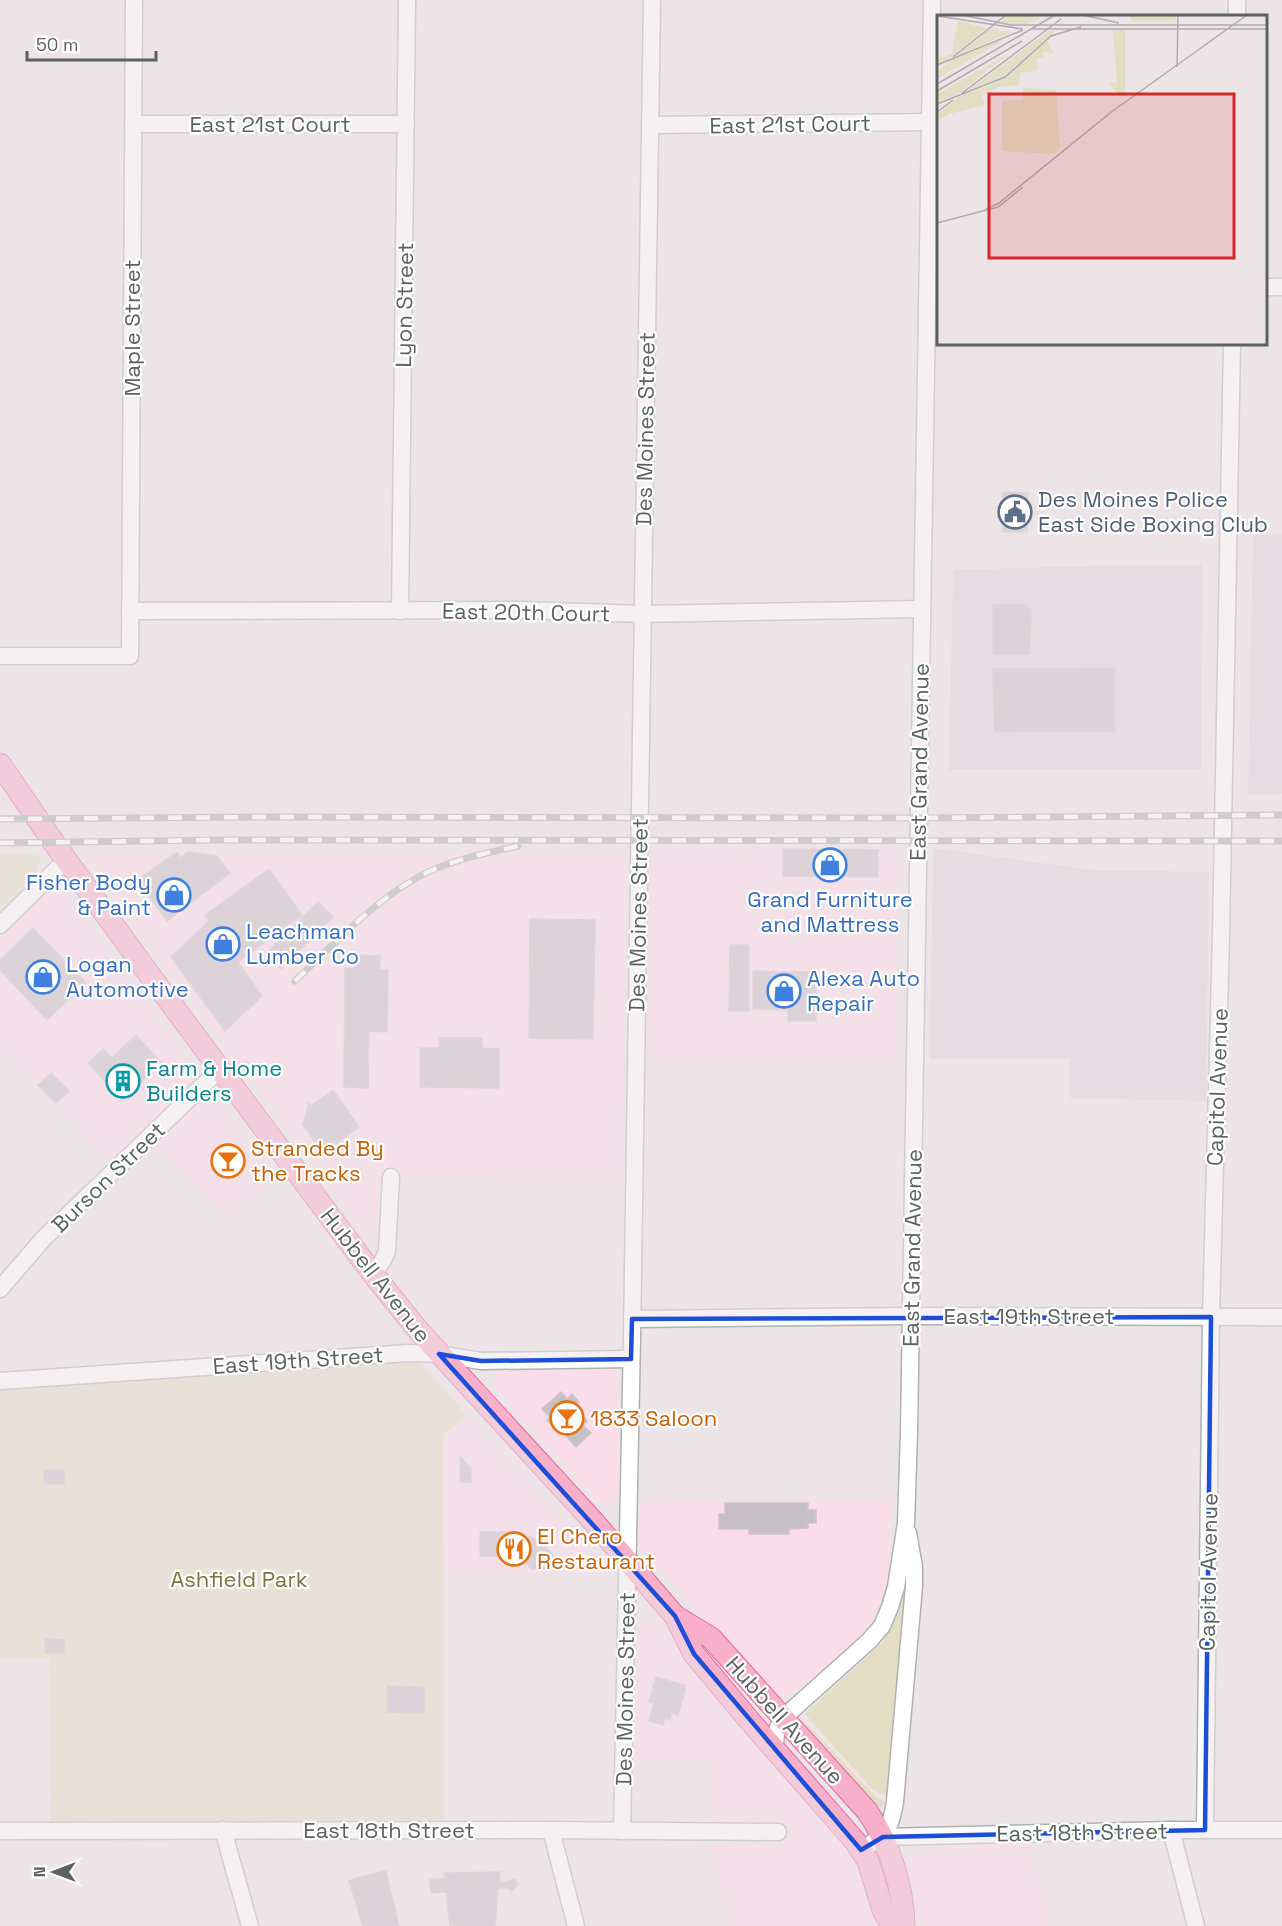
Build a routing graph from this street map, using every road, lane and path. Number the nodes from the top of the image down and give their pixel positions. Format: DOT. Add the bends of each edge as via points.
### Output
graph roads {
  1 [pos="134,0"];
  2 [pos="407,0"];
  3 [pos="652,0"];
  4 [pos="932,0"];
  5 [pos="1238,0"];
  6 [pos="1237,15"];
  7 [pos="930,122"];
  8 [pos="134,124"];
  9 [pos="406,124"];
  10 [pos="650,125"];
  11 [pos="933,288"];
  12 [pos="1232,345"];
  13 [pos="922,609"];
  14 [pos="130,611"];
  15 [pos="400,611"];
  16 [pos="643,614"];
  17 [pos="0,656"];
  18 [pos="0,764"];
  19 [pos="66,860"];
  20 [pos="0,925"];
  21 [pos="220,1069"];
  22 [pos="391,1177"];
  23 [pos="373,1274"];
  24 [pos="0,1290"];
  25 [pos="911,1316"];
  26 [pos="1210,1317"];
  27 [pos="1282,1317"];
  28 [pos="632,1320"];
  29 [pos="440,1354"];
  30 [pos="631,1359"];
  31 [pos="0,1380"];
  32 [pos="906,1523"];
  33 [pos="628,1562"];
  34 [pos="675,1616"];
  35 [pos="783,1718"];
  36 [pos="775,1750"];
  37 [pos="224,1830"];
  38 [pos="551,1830"];
  39 [pos="1171,1830"];
  40 [pos="1205,1830"];
  41 [pos="1282,1830"];
  42 [pos="0,1831"];
  43 [pos="622,1831"];
  44 [pos="778,1832"];
  45 [pos="883,1837"];
  46 [pos="861,1850"];
  47 [pos="250,1926"];
  48 [pos="576,1926"];
  49 [pos="892,1926"];
  50 [pos="904,1926"];
  51 [pos="1196,1926"];
  1 -- 8 [label="street, Maple Street"];
  2 -- 9 [label="street, Lyon Street"];
  3 -- 10 [label="street, Des Moines Street"];
  4 -- 7 [label="street, East Grand Avenue"];
  5 -- 6 [label="street"];
  7 -- 10 [label="street, East 21st Court"];
  7 -- 11 [label="street, East Grand Avenue"];
  8 -- 9 [label="street, East 21st Court"];
  8 -- 14 [label="street, Maple Street"];
  9 -- 15 [label="street, Lyon Street"];
  10 -- 16 [label="street, Des Moines Street"];
  11 -- 13 [label="street, East Grand Avenue"];
  12 -- 26 [label="street, Capitol Avenue"];
  13 -- 16 [label="street, East 20th Court"];
  13 -- 25 [label="street, East Grand Avenue"];
  14 -- 15 [label="street, East 20th Court"];
  14 -- 17 [label="street, Maple Street" via="130,656"];
  15 -- 16 [label="street, East 20th Court"];
  16 -- 28 [label="street, Des Moines Street"];
  18 -- 19 [label="main road, Hubbell Avenue"];
  19 -- 20 [label="street"];
  19 -- 21 [label="main road, Hubbell Avenue"];
  21 -- 23 [label="main road, Hubbell Avenue"];
  21 -- 24 [label="street, Burson Street" via="44,1238"];
  22 -- 23 [label="street" via="387,1252"];
  23 -- 29 [label="main road, Hubbell Avenue"];
  25 -- 26 [label="street, East 19th Street"];
  25 -- 28 [label="street, East 19th Street"];
  25 -- 32 [label="street, East Grand Avenue"];
  26 -- 27 [label="street, East 19th Street"];
  26 -- 40 [label="street, Capitol Avenue"];
  28 -- 30 [label="street, Des Moines Street"];
  29 -- 30 [label="street, East 19th Street" via="482,1361"];
  29 -- 31 [label="street, East 19th Street"];
  29 -- 33 [label="main road, Hubbell Avenue"];
  30 -- 33 [label="street, Des Moines Street"];
  32 -- 35 [label="street, East Grand Avenue" via="896,1587 882,1626"];
  32 -- 45 [label="street, East Grand Avenue" via="914,1567 912,1611 895,1802"];
  33 -- 34 [label="main road, Hubbell Avenue"];
  33 -- 43 [label="street, Des Moines Street"];
  34 -- 35 [label="main road, Hubbell Avenue" via="711,1638"];
  34 -- 36 [label="main road, Hubbell Avenue" via="694,1654"];
  35 -- 36 [label="street" via="775,1737"];
  35 -- 45 [label="main road, Hubbell Avenue" via="867,1811"];
  36 -- 46 [label="main road, Hubbell Avenue"];
  37 -- 38 [label="street, East 18th Street"];
  37 -- 42 [label="street, East 18th Street"];
  37 -- 47 [label="street"];
  38 -- 43 [label="street, East 18th Street"];
  38 -- 48 [label="street"];
  39 -- 40 [label="street, East 18th Street"];
  39 -- 45 [label="street, East 18th Street"];
  39 -- 51 [label="street"];
  40 -- 41 [label="street, East 18th Street"];
  43 -- 44 [label="street, East 18th Street"];
  45 -- 46 [label="street"];
  45 -- 50 [label="main road" via="903,1905"];
  46 -- 49 [label="main road"];
}
